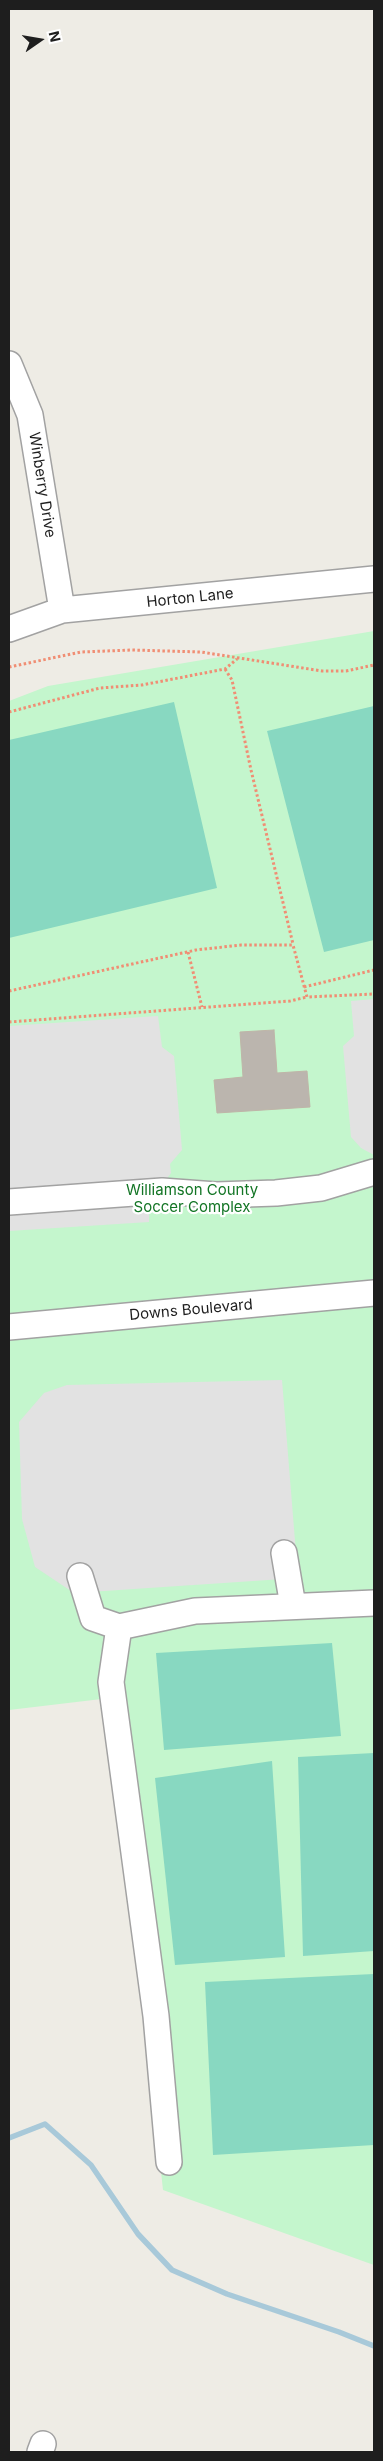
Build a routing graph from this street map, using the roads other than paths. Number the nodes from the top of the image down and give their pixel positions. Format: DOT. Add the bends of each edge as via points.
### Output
graph roads {
  1 [pos="9,364"];
  2 [pos="374,579"];
  3 [pos="62,610"];
  4 [pos="9,628"];
  5 [pos="374,1172"];
  6 [pos="9,1202"];
  7 [pos="374,1293"];
  8 [pos="9,1328"];
  9 [pos="284,1553"];
  10 [pos="80,1576"];
  11 [pos="374,1604"];
  12 [pos="293,1606"];
  13 [pos="119,1627"];
  14 [pos="169,2162"];
  1 -- 3 [label="street, Winberry Drive" via="30,415"];
  2 -- 3 [label="street, Horton Lane"];
  3 -- 4 [label="street, Horton Lane"];
  5 -- 6 [label="street" via="321,1188 276,1193 216,1195 162,1191"];
  7 -- 8 [label="street, Downs Boulevard"];
  9 -- 12 [label="street"];
  10 -- 13 [label="street" via="93,1618"];
  11 -- 12 [label="street"];
  12 -- 13 [label="street" via="195,1611"];
  13 -- 14 [label="street" via="111,1682 156,2016"];
}
